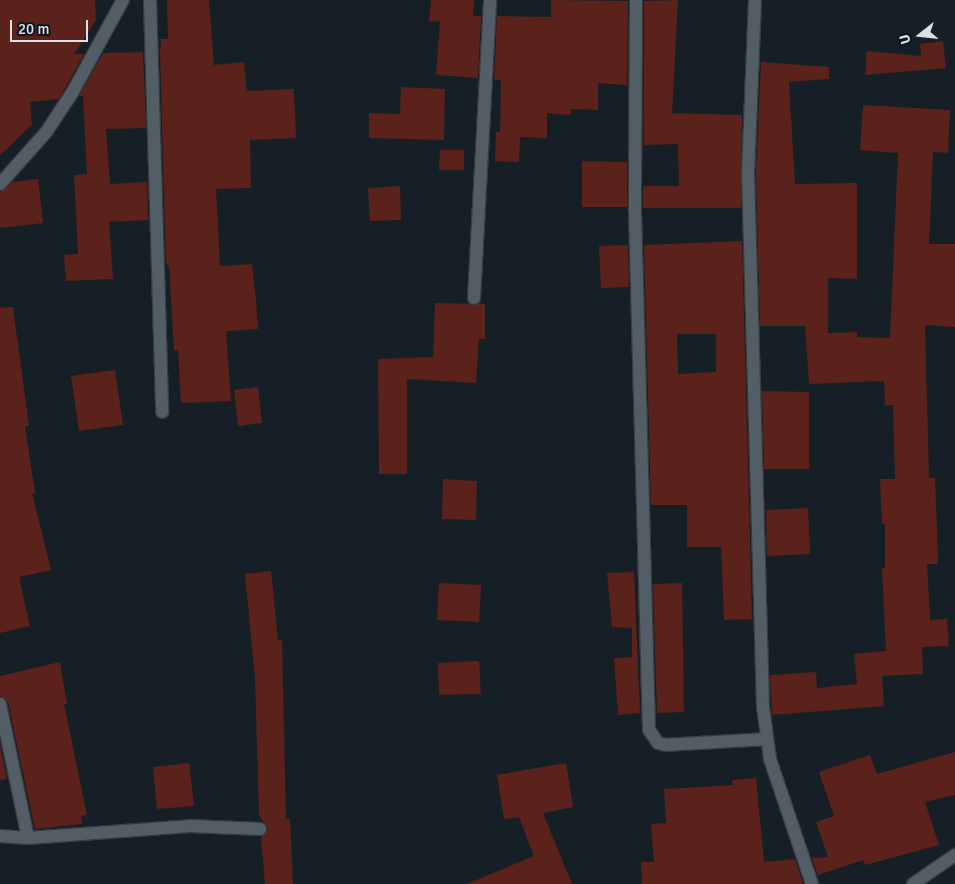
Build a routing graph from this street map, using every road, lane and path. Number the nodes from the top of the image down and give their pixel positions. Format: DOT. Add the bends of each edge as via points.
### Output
graph roads {
  1 [pos="123,0"];
  2 [pos="150,0"];
  3 [pos="490,0"];
  4 [pos="636,0"];
  5 [pos="755,0"];
  6 [pos="0,184"];
  7 [pos="474,298"];
  8 [pos="162,412"];
  9 [pos="0,704"];
  10 [pos="766,739"];
  11 [pos="260,829"];
  12 [pos="0,836"];
  13 [pos="28,838"];
  14 [pos="952,857"];
  15 [pos="812,884"];
  16 [pos="913,884"];
  1 -- 6 [label="street" via="72,93 47,131"];
  2 -- 8 [label="street"];
  3 -- 7 [label="street"];
  4 -- 10 [label="street" via="635,212 649,730 658,743 666,745"];
  5 -- 10 [label="street" via="748,114 748,182 757,545"];
  9 -- 13 [label="street"];
  10 -- 15 [label="street" via="777,782"];
  11 -- 13 [label="street" via="190,826"];
  12 -- 13 [label="street"];
  14 -- 16 [label="street"];
}
